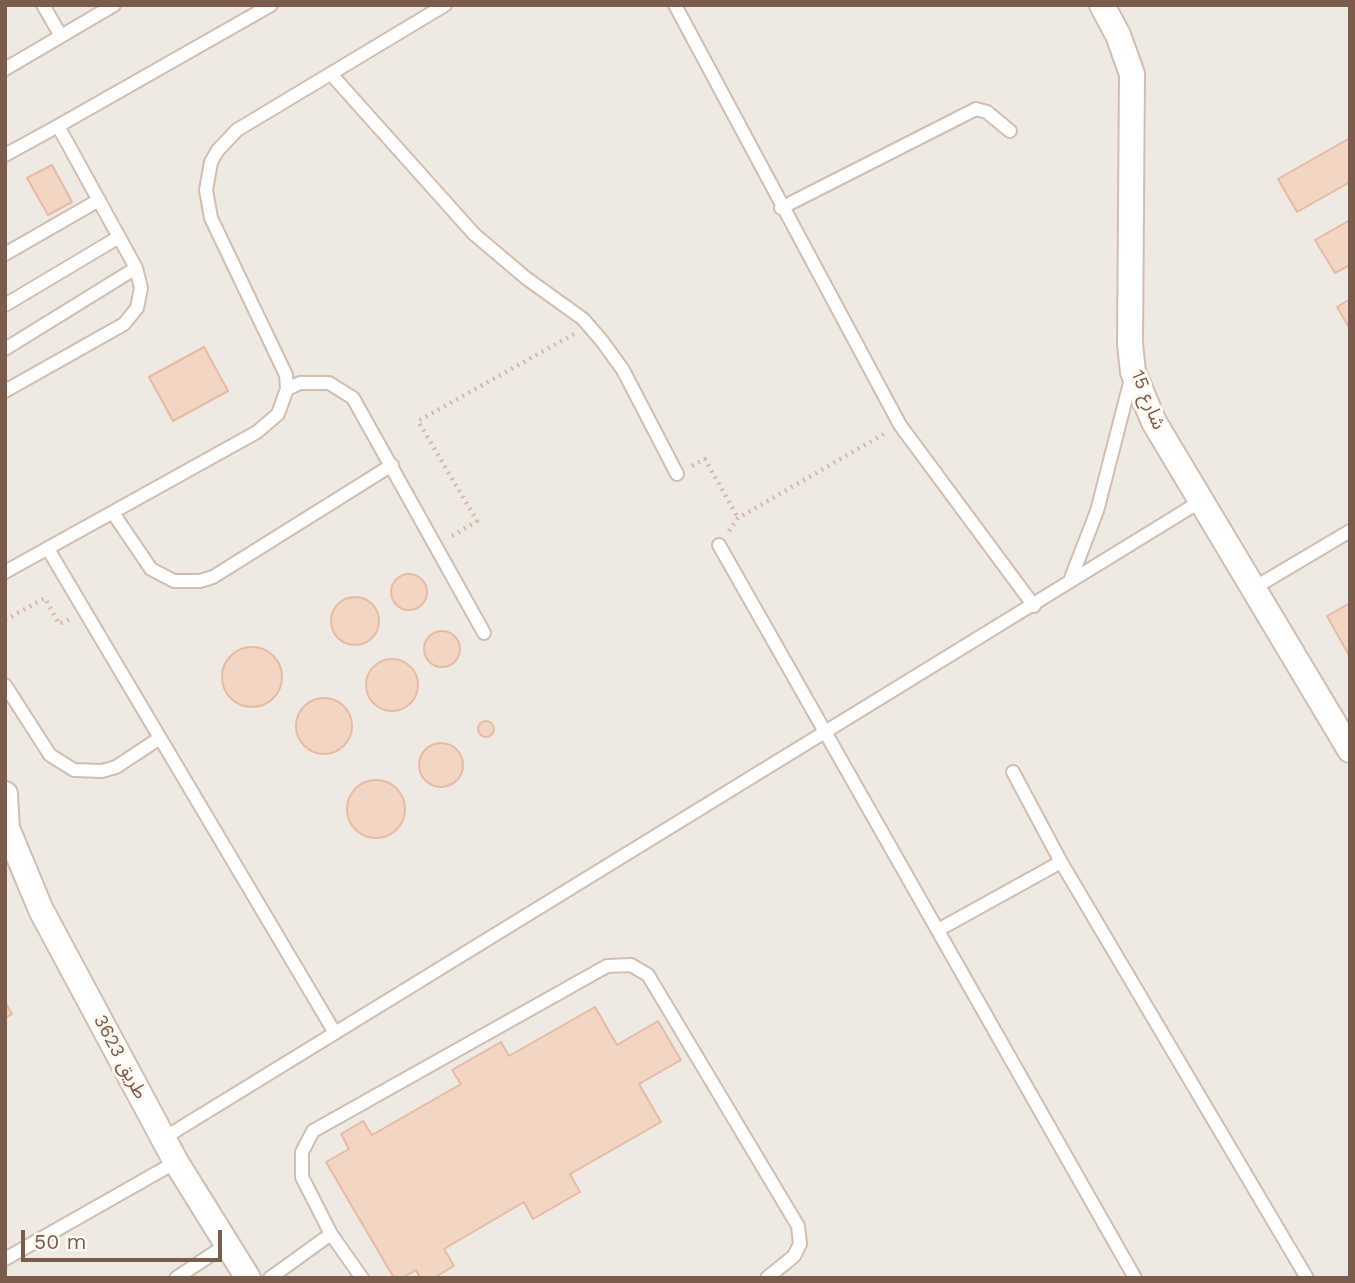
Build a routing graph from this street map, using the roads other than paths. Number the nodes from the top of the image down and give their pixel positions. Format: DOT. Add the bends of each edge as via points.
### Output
graph roads {
  1 [pos="43,5"];
  2 [pos="114,5"];
  3 [pos="445,5"];
  4 [pos="675,5"];
  5 [pos="1102,5"];
  6 [pos="266,6"];
  7 [pos="61,36"];
  8 [pos="5,69"];
  9 [pos="331,74"];
  10 [pos="58,126"];
  11 [pos="1010,131"];
  12 [pos="5,155"];
  13 [pos="99,200"];
  14 [pos="781,208"];
  15 [pos="119,237"];
  16 [pos="5,254"];
  17 [pos="136,268"];
  18 [pos="5,306"];
  19 [pos="5,349"];
  20 [pos="1133,372"];
  21 [pos="287,389"];
  22 [pos="5,391"];
  23 [pos="392,466"];
  24 [pos="677,474"];
  25 [pos="1201,500"];
  26 [pos="113,513"];
  27 [pos="1350,531"];
  28 [pos="719,545"];
  29 [pos="48,549"];
  30 [pos="5,572"];
  31 [pos="1070,581"];
  32 [pos="1254,588"];
  33 [pos="1034,606"];
  34 [pos="484,633"];
  35 [pos="5,685"];
  36 [pos="825,731"];
  37 [pos="160,738"];
  38 [pos="1350,750"];
  39 [pos="1013,772"];
  40 [pos="5,794"];
  41 [pos="6,828"];
  42 [pos="1061,862"];
  43 [pos="938,930"];
  44 [pos="335,1033"];
  45 [pos="164,1138"];
  46 [pos="176,1163"];
  47 [pos="331,1234"];
  48 [pos="226,1245"];
  49 [pos="5,1259"];
  50 [pos="176,1278"];
  51 [pos="248,1278"];
  52 [pos="270,1278"];
  53 [pos="362,1278"];
  54 [pos="767,1278"];
  55 [pos="1135,1278"];
  56 [pos="1307,1278"];
  1 -- 7 [label="lane"];
  2 -- 7 [label="lane"];
  3 -- 9 [label="lane"];
  4 -- 14 [label="lane"];
  5 -- 20 [label="street, شارع 15" via="1132,74"];
  6 -- 10 [label="lane"];
  7 -- 8 [label="lane"];
  9 -- 21 [label="lane" via="237,130 218,150 207,175 211,218 281,362"];
  9 -- 24 [label="lane" via="474,234 589,325 623,370"];
  10 -- 12 [label="lane"];
  10 -- 13 [label="lane"];
  11 -- 14 [label="lane" via="976,109"];
  13 -- 15 [label="lane"];
  13 -- 16 [label="lane"];
  14 -- 33 [label="lane" via="900,425"];
  15 -- 17 [label="lane"];
  15 -- 18 [label="lane"];
  17 -- 19 [label="lane"];
  17 -- 22 [label="lane" via="141,288 131,317"];
  20 -- 25 [label="street, شارع 15" via="1154,422"];
  20 -- 31 [label="lane" via="1097,511"];
  21 -- 23 [label="lane" via="314,381 342,389 361,410"];
  21 -- 26 [label="lane" via="269,425"];
  23 -- 26 [label="lane" via="201,582 174,582 151,569"];
  23 -- 34 [label="lane"];
  25 -- 31 [label="lane"];
  25 -- 32 [label="street, شارع 15"];
  26 -- 29 [label="lane"];
  27 -- 32 [label="lane"];
  28 -- 36 [label="lane"];
  29 -- 30 [label="lane"];
  29 -- 37 [label="lane"];
  31 -- 33 [label="lane"];
  32 -- 38 [label="street, شارع 15"];
  33 -- 36 [label="lane"];
  35 -- 37 [label="lane" via="46,750 74,770 116,767"];
  36 -- 43 [label="lane"];
  36 -- 44 [label="lane"];
  37 -- 44 [label="lane"];
  39 -- 42 [label="lane"];
  40 -- 41 [label="street, طريق 3623"];
  41 -- 45 [label="street, طريق 3623" via="41,910"];
  42 -- 43 [label="lane"];
  42 -- 56 [label="lane"];
  43 -- 55 [label="lane"];
  44 -- 45 [label="lane"];
  45 -- 46 [label="street, طريق 3623"];
  46 -- 48 [label="street, طريق 3623"];
  46 -- 49 [label="lane"];
  47 -- 52 [label="lane"];
  47 -- 53 [label="lane"];
  47 -- 54 [label="lane" via="302,1177 302,1152 313,1131 607,966 631,965 648,975 798,1226 800,1244 794,1256"];
  48 -- 50 [label="lane"];
  48 -- 51 [label="street, طريق 3623"];
}
